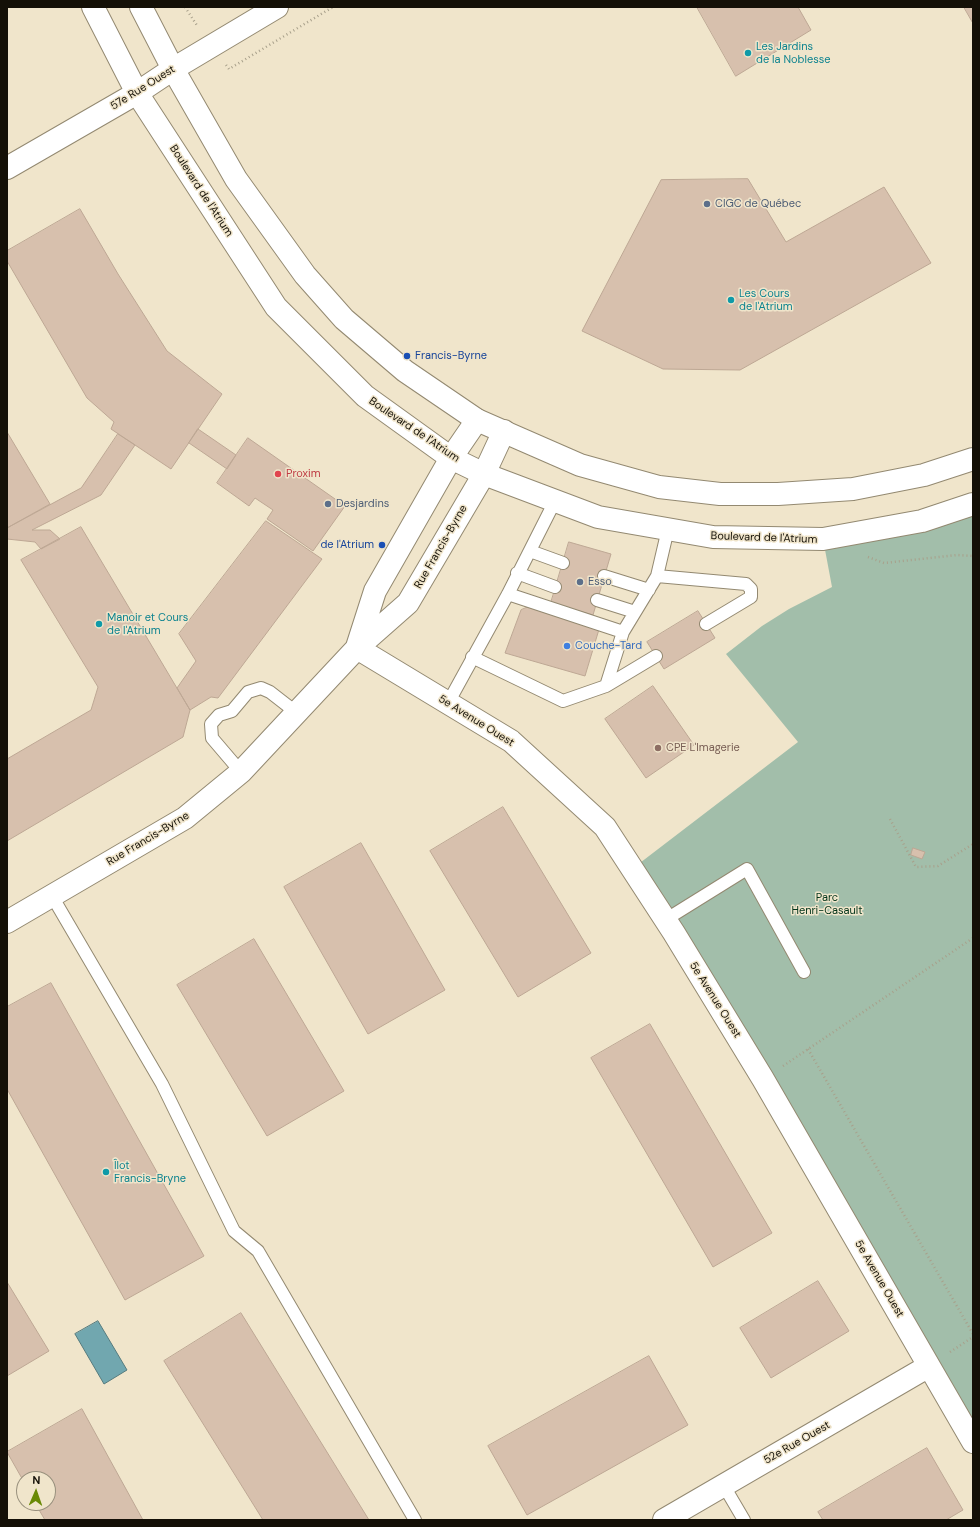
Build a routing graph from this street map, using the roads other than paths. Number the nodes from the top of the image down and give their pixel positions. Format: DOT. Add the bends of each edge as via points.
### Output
graph roads {
  1 [pos="93,7"];
  2 [pos="141,7"];
  3 [pos="277,7"];
  4 [pos="173,69"];
  5 [pos="137,93"];
  6 [pos="7,168"];
  7 [pos="477,420"];
  8 [pos="504,431"];
  9 [pos="451,458"];
  10 [pos="973,459"];
  11 [pos="484,474"];
  12 [pos="555,501"];
  13 [pos="973,504"];
  14 [pos="668,530"];
  15 [pos="530,551"];
  16 [pos="562,563"];
  17 [pos="517,573"];
  18 [pos="604,576"];
  19 [pos="657,576"];
  20 [pos="555,587"];
  21 [pos="649,590"];
  22 [pos="508,594"];
  23 [pos="598,600"];
  24 [pos="635,612"];
  25 [pos="706,624"];
  26 [pos="624,632"];
  27 [pos="357,648"];
  28 [pos="656,656"];
  29 [pos="472,657"];
  30 [pos="606,686"];
  31 [pos="448,703"];
  32 [pos="296,713"];
  33 [pos="241,772"];
  34 [pos="52,896"];
  35 [pos="665,920"];
  36 [pos="7,922"];
  37 [pos="804,972"];
  38 [pos="929,1366"];
  39 [pos="973,1442"];
  40 [pos="724,1486"];
  41 [pos="415,1520"];
  42 [pos="664,1520"];
  43 [pos="744,1520"];
  1 -- 5 [label="street, Boulevard de l'Atrium"];
  2 -- 4 [label="street"];
  3 -- 4 [label="street, 57e Rue Ouest"];
  4 -- 5 [label="street, 57e Rue Ouest"];
  4 -- 7 [label="street" via="236,179 305,275 344,319 405,371"];
  5 -- 6 [label="street, 57e Rue Ouest"];
  5 -- 9 [label="street, Boulevard de l'Atrium" via="276,307 365,396"];
  7 -- 8 [label="street"];
  7 -- 9 [label="street, Rue Francis-Byrne"];
  8 -- 10 [label="street" via="580,465 659,486 720,494 778,494 853,489 924,475"];
  8 -- 11 [label="street, Rue Francis-Byrne"];
  9 -- 11 [label="street, Boulevard de l'Atrium"];
  9 -- 27 [label="street, Rue Francis-Byrne" via="375,591"];
  11 -- 12 [label="street, Boulevard de l'Atrium"];
  11 -- 27 [label="street, Rue Francis-Byrne" via="408,603"];
  12 -- 14 [label="street, Boulevard de l'Atrium" via="598,517"];
  12 -- 15 [label="lane"];
  13 -- 14 [label="street, Boulevard de l'Atrium" via="922,521 823,539 713,537"];
  14 -- 19 [label="lane"];
  15 -- 16 [label="lane"];
  15 -- 17 [label="lane"];
  17 -- 20 [label="lane"];
  17 -- 22 [label="lane"];
  18 -- 21 [label="lane"];
  19 -- 21 [label="lane"];
  19 -- 25 [label="lane" via="746,584 751,589 751,597"];
  21 -- 24 [label="lane"];
  22 -- 26 [label="lane"];
  22 -- 29 [label="lane"];
  23 -- 24 [label="lane"];
  24 -- 26 [label="lane"];
  26 -- 30 [label="lane"];
  27 -- 31 [label="street, 5e Avenue Ouest"];
  27 -- 32 [label="street, Rue Francis-Byrne"];
  28 -- 30 [label="lane"];
  29 -- 30 [label="lane" via="564,701"];
  29 -- 31 [label="lane"];
  31 -- 35 [label="street, 5e Avenue Ouest" via="510,741 605,827"];
  32 -- 33 [label="street, Rue Francis-Byrne"];
  32 -- 33 [label="lane" via="261,688 248,692 232,711 219,715 211,724 212,738"];
  33 -- 34 [label="street, Rue Francis-Byrne" via="185,818"];
  34 -- 36 [label="street, Rue Francis-Byrne"];
  34 -- 41 [label="lane" via="162,1084 234,1231 258,1251"];
  35 -- 37 [label="lane" via="747,869"];
  35 -- 38 [label="street, 5e Avenue Ouest" via="763,1079"];
  38 -- 39 [label="street, 5e Avenue Ouest"];
  38 -- 40 [label="street, 52e Rue Ouest"];
  40 -- 42 [label="street, 52e Rue Ouest"];
  40 -- 43 [label="lane"];
}
